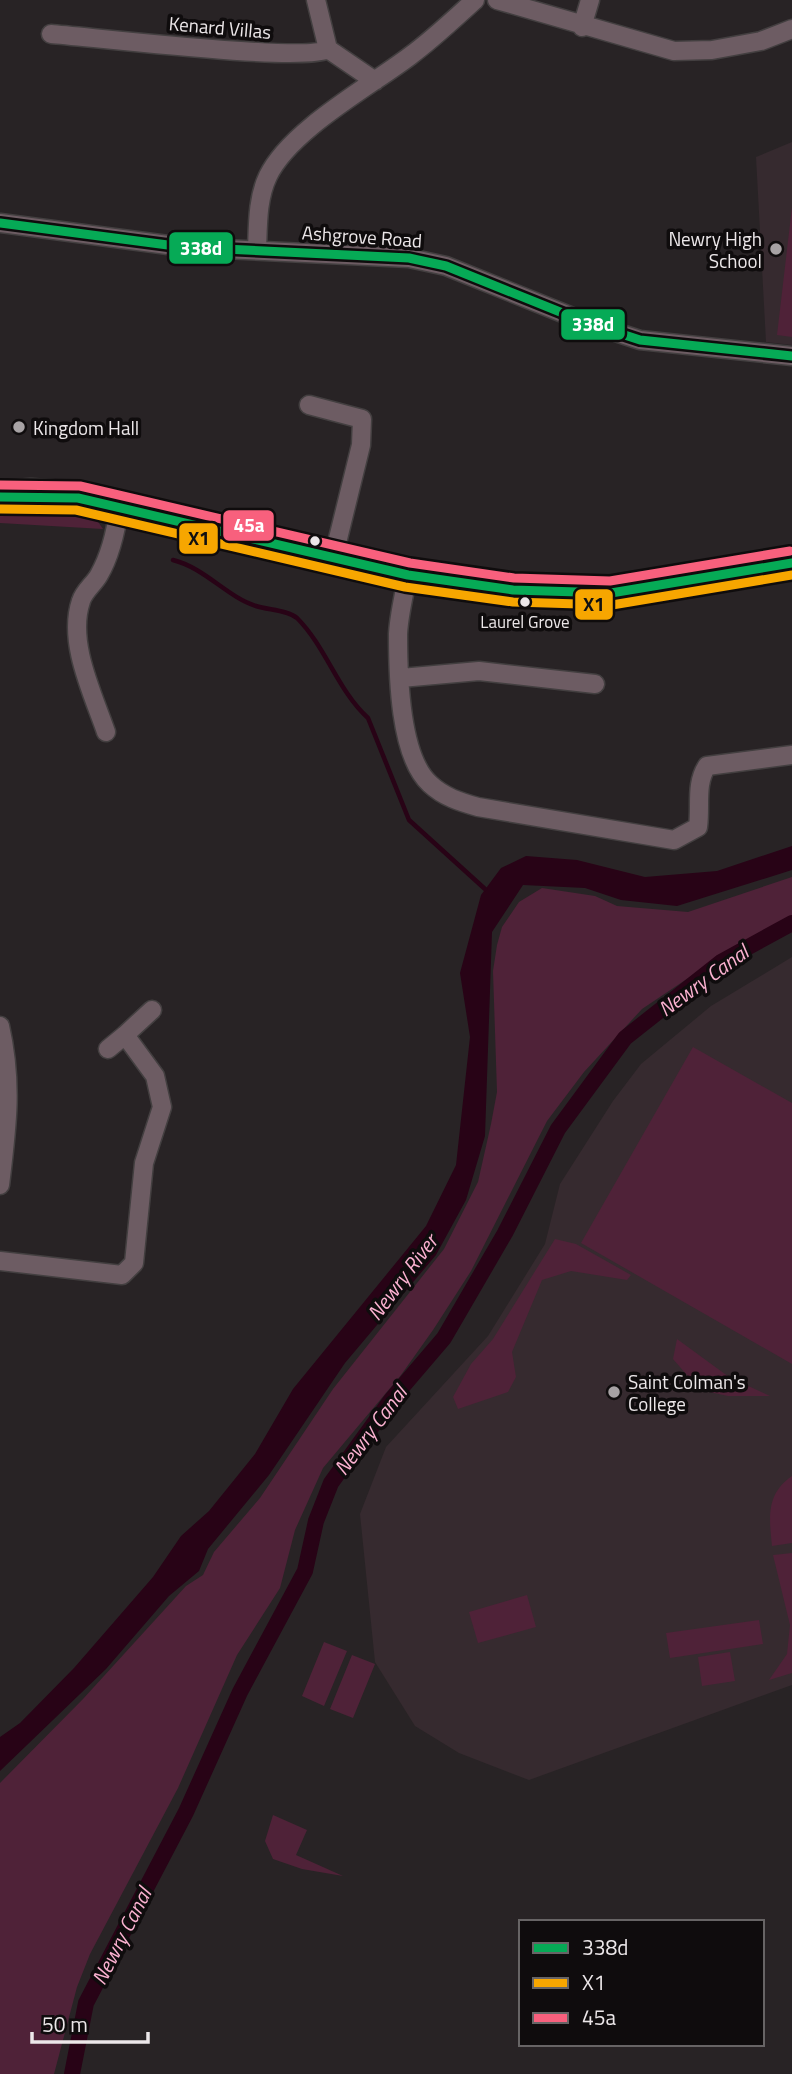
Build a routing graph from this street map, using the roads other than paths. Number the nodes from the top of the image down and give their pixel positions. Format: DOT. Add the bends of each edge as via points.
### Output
graph roads {
  1 [pos="316,0"];
  2 [pos="475,0"];
  3 [pos="497,0"];
  4 [pos="590,0"];
  5 [pos="582,27"];
  6 [pos="792,29"];
  7 [pos="51,34"];
  8 [pos="328,49"];
  9 [pos="375,81"];
  10 [pos="0,223"];
  11 [pos="257,250"];
  12 [pos="792,356"];
  13 [pos="309,405"];
  14 [pos="0,497"];
  15 [pos="119,508"];
  16 [pos="333,559"];
  17 [pos="792,563"];
  18 [pos="408,575"];
  19 [pos="401,678"];
  20 [pos="595,684"];
  21 [pos="106,732"];
  22 [pos="792,755"];
  23 [pos="152,1010"];
  24 [pos="0,1026"];
  25 [pos="125,1035"];
  26 [pos="108,1049"];
  27 [pos="4,1065"];
  28 [pos="0,1185"];
  29 [pos="0,1261"];
  1 -- 8 [label="street"];
  2 -- 9 [label="street"];
  3 -- 5 [label="street"];
  4 -- 5 [label="street"];
  5 -- 6 [label="street" via="674,51 761,41"];
  7 -- 8 [label="street, Kenard Villas" via="270,53 308,54"];
  8 -- 9 [label="street"];
  9 -- 11 [label="street" via="314,125 280,157 260,202"];
  10 -- 11 [label="street, Ashgrove Road" via="121,241"];
  11 -- 12 [label="street, Ashgrove Road" via="409,258 446,266 640,340"];
  13 -- 16 [label="street" via="362,419 361,445"];
  14 -- 15 [label="highway" via="78,498"];
  15 -- 16 [label="highway"];
  15 -- 21 [label="street" via="113,544 99,576 82,598 75,622"];
  16 -- 18 [label="highway"];
  17 -- 18 [label="highway" via="644,589 580,594"];
  18 -- 19 [label="street" via="398,632"];
  19 -- 20 [label="street" via="479,671"];
  19 -- 22 [label="street" via="405,730 415,762 428,783 452,799 478,807 674,840 698,827 699,778 707,766"];
  23 -- 25 [label="street"];
  24 -- 27 [label="street"];
  25 -- 26 [label="street"];
  25 -- 29 [label="street" via="155,1076 162,1107 144,1163 134,1263 122,1275"];
  27 -- 28 [label="street" via="9,1114"];
}
